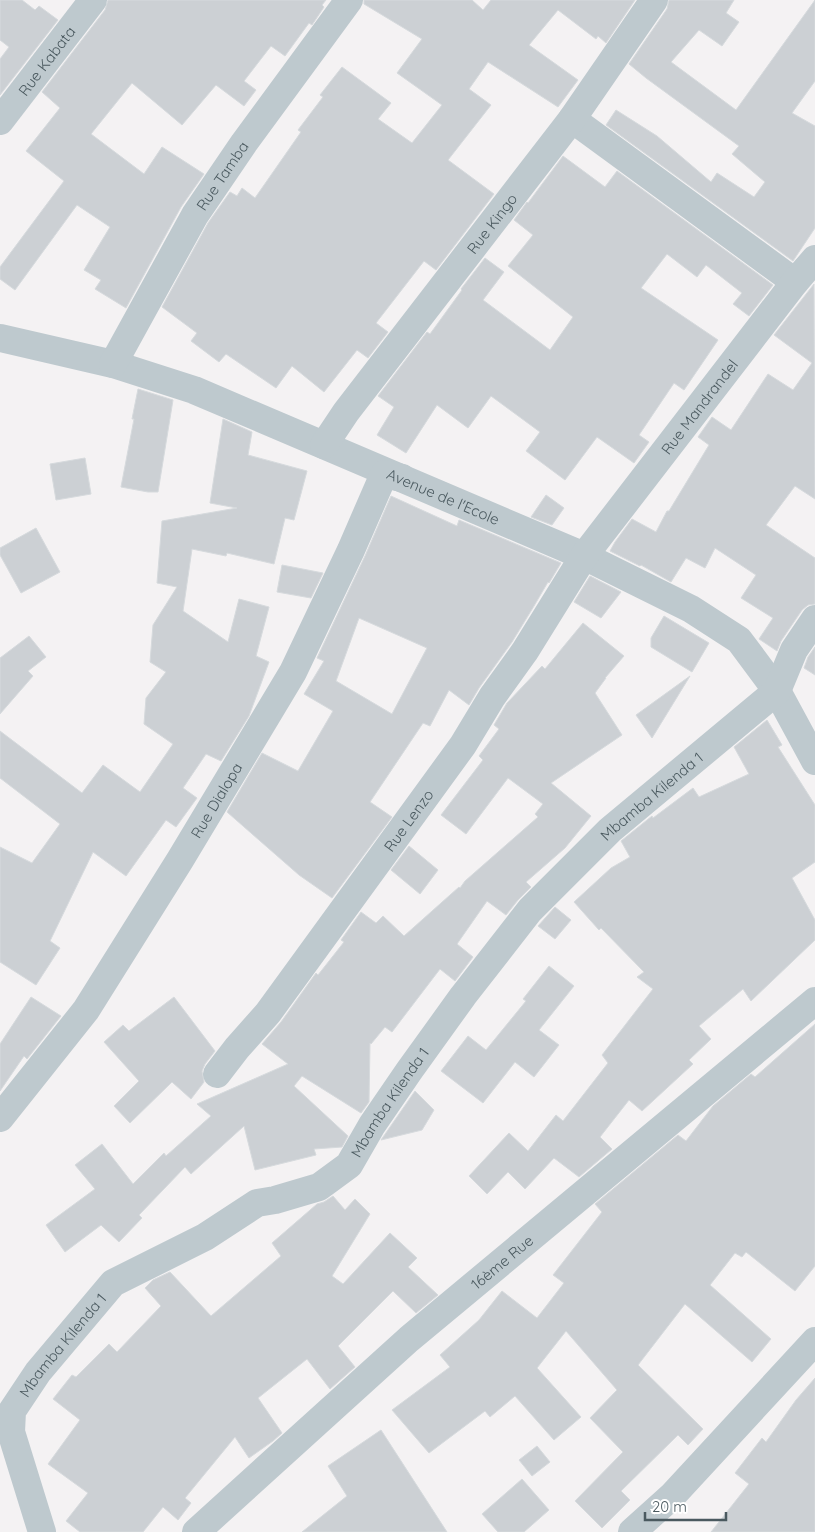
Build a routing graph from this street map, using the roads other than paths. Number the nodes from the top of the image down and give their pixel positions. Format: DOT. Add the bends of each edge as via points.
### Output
graph roads {
  1 [pos="94,0"];
  2 [pos="349,0"];
  3 [pos="654,0"];
  4 [pos="572,119"];
  5 [pos="0,121"];
  6 [pos="815,259"];
  7 [pos="795,282"];
  8 [pos="0,338"];
  9 [pos="112,364"];
  10 [pos="324,445"];
  11 [pos="402,478"];
  12 [pos="584,556"];
  13 [pos="815,619"];
  14 [pos="777,691"];
  15 [pos="814,755"];
  16 [pos="815,1000"];
  17 [pos="217,1074"];
  18 [pos="0,1118"];
  19 [pos="815,1341"];
  20 [pos="42,1532"];
  21 [pos="196,1532"];
  22 [pos="632,1532"];
  1 -- 5 [label="street, Rue Kabata"];
  2 -- 9 [label="street, Rue Tamba" via="195,215"];
  3 -- 4 [label="street, Rue Kingo"];
  4 -- 7 [label="street"];
  4 -- 10 [label="street, Rue Kingo"];
  6 -- 7 [label="street, Rue Mandrandel"];
  7 -- 12 [label="street, Rue Mandrandel"];
  8 -- 9 [label="street, Avenue de l'Ecole"];
  9 -- 10 [label="street, Avenue de l'Ecole" via="194,390"];
  10 -- 11 [label="street, Avenue de l'Ecole"];
  11 -- 12 [label="street, Avenue de l'Ecole"];
  11 -- 18 [label="street, Rue Dialopa" via="384,474 293,672 86,1010"];
  12 -- 14 [label="street, Avenue de l'Ecole" via="691,609 739,640"];
  12 -- 17 [label="street, Rue Lenzo" via="463,745 268,1013"];
  13 -- 14 [label="street" via="794,650"];
  14 -- 15 [label="street, Avenue de l'Ecole"];
  14 -- 20 [label="street, Mbamba Kilenda 1" via="610,830 530,910 408,1071 349,1165 319,1187 257,1203 205,1237 113,1283 38,1372 12,1411 10,1432"];
  16 -- 21 [label="street, 16ème Rue" via="409,1339"];
  19 -- 22 [label="street" via="672,1496"];
}
